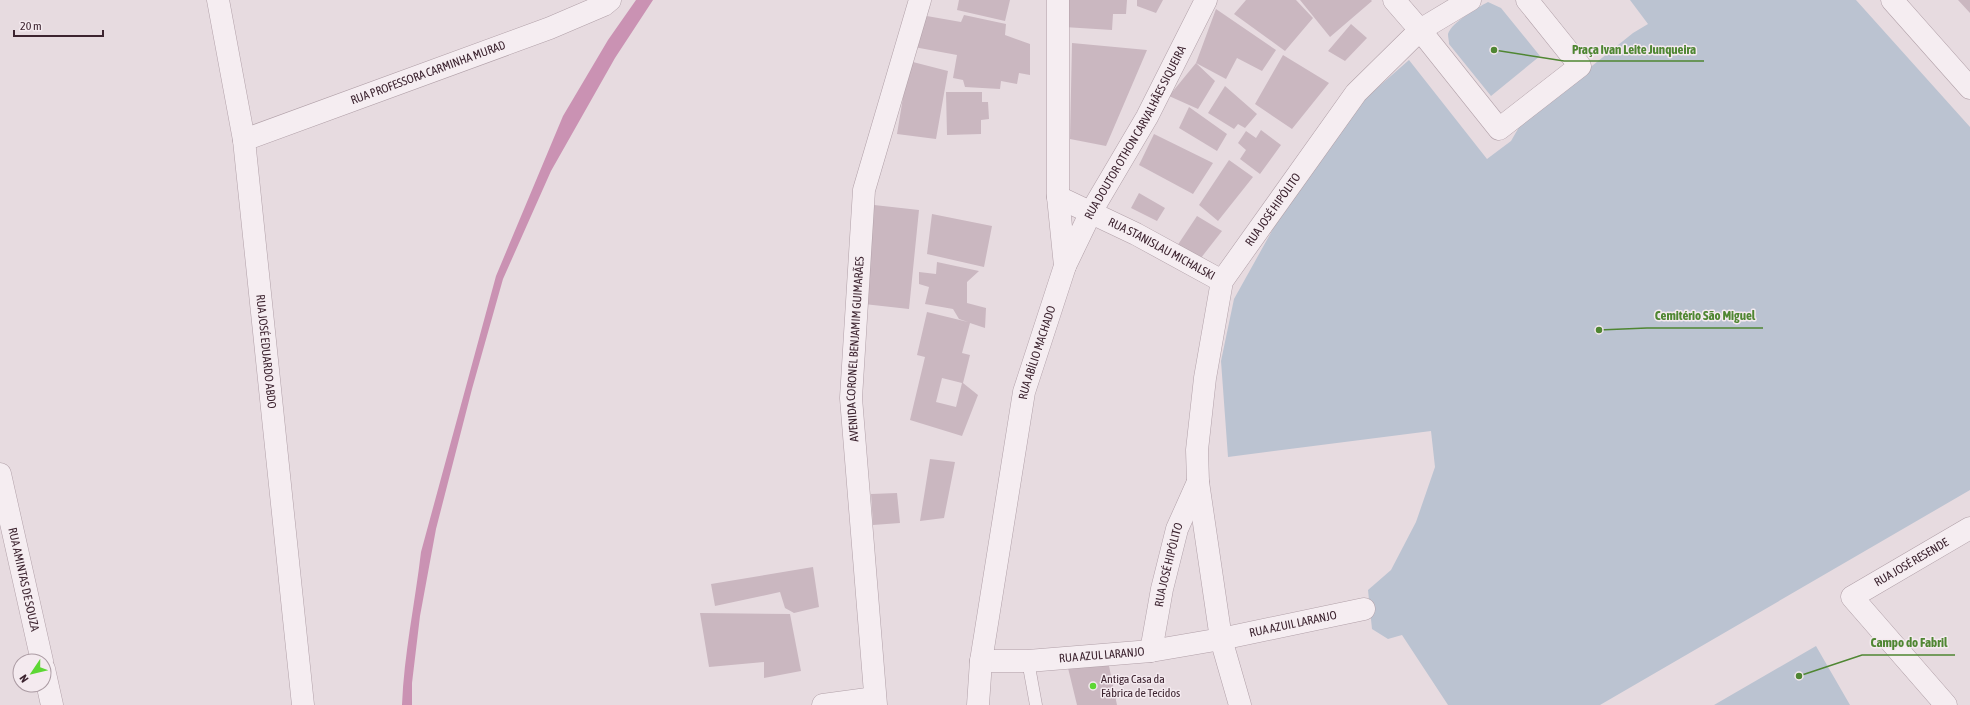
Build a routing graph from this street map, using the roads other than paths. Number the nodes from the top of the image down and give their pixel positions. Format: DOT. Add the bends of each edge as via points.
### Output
graph roads {
  1 [pos="218,0"];
  2 [pos="610,0"];
  3 [pos="920,0"];
  4 [pos="1058,0"];
  5 [pos="1206,0"];
  6 [pos="1394,0"];
  7 [pos="1470,0"];
  8 [pos="1527,0"];
  9 [pos="1892,0"];
  10 [pos="1420,30"];
  11 [pos="1970,88"];
  12 [pos="244,140"];
  13 [pos="1058,197"];
  14 [pos="1091,212"];
  15 [pos="1065,266"];
  16 [pos="1222,280"];
  17 [pos="0,474"];
  18 [pos="1198,482"];
  19 [pos="1970,528"];
  20 [pos="1364,609"];
  21 [pos="1221,639"];
  22 [pos="1151,650"];
  23 [pos="40,653"];
  24 [pos="981,661"];
  25 [pos="1028,661"];
  26 [pos="49,693"];
  27 [pos="876,701"];
  28 [pos="52,705"];
  29 [pos="303,705"];
  30 [pos="823,705"];
  31 [pos="978,705"];
  32 [pos="1036,705"];
  33 [pos="1240,705"];
  34 [pos="1946,705"];
  1 -- 12 [label="street, RUA JOSÉ EDUARDO ABDO"];
  2 -- 12 [label="street, RUA PROFESSORA CARMINHA MURAD" via="550,28"];
  3 -- 27 [label="street, AVENIDA CORONEL BENJAMIM GUIMARÃES" via="864,190 851,398"];
  4 -- 13 [label="street, RUA ABÍLIO MACHADO"];
  5 -- 14 [label="street, RUA DOUTOR OTHON CARVALHÃES SIQUEIRA" via="1147,117"];
  6 -- 10 [label="street"];
  7 -- 10 [label="street, RUA JOSÉ HIPÓLITO"];
  8 -- 10 [label="street" via="1580,66 1499,129"];
  9 -- 11 [label="street"];
  10 -- 16 [label="street, RUA JOSÉ HIPÓLITO" via="1356,93"];
  12 -- 29 [label="street, RUA JOSÉ EDUARDO ABDO"];
  13 -- 14 [label="street, RUA STANISLAU MICHALSKI"];
  13 -- 15 [label="street, RUA ABÍLIO MACHADO"];
  14 -- 15 [label="street, RUA DOUTOR OTHON CARVALHÃES SIQUEIRA"];
  14 -- 16 [label="street, RUA STANISLAU MICHALSKI"];
  15 -- 24 [label="street, RUA ABÍLIO MACHADO" via="1024,392"];
  16 -- 18 [label="street, RUA JOSÉ HIPÓLITO" via="1205,378 1197,450"];
  17 -- 23 [label="street, RUA AMINTAS DE SOUZA"];
  18 -- 21 [label="street, RUA JOSÉ HIPÓLITO"];
  18 -- 22 [label="street, RUA JOSÉ HIPÓLITO" via="1177,529 1162,589"];
  19 -- 34 [label="street, RUA JOSÉ RESENDE" via="1852,597"];
  20 -- 21 [label="street, RUA AZUIL LARANJO"];
  21 -- 22 [label="street, RUA AZUL LARANJO"];
  21 -- 33 [label="street, RUA JOSÉ HIPÓLITO"];
  22 -- 25 [label="street, RUA AZUL LARANJO"];
  24 -- 25 [label="street, RUA AZUL LARANJO"];
  24 -- 31 [label="street, RUA ABÍLIO MACHADO"];
  25 -- 32 [label="lane"];
  26 -- 28 [label="street"];
  27 -- 30 [label="street"];
}
